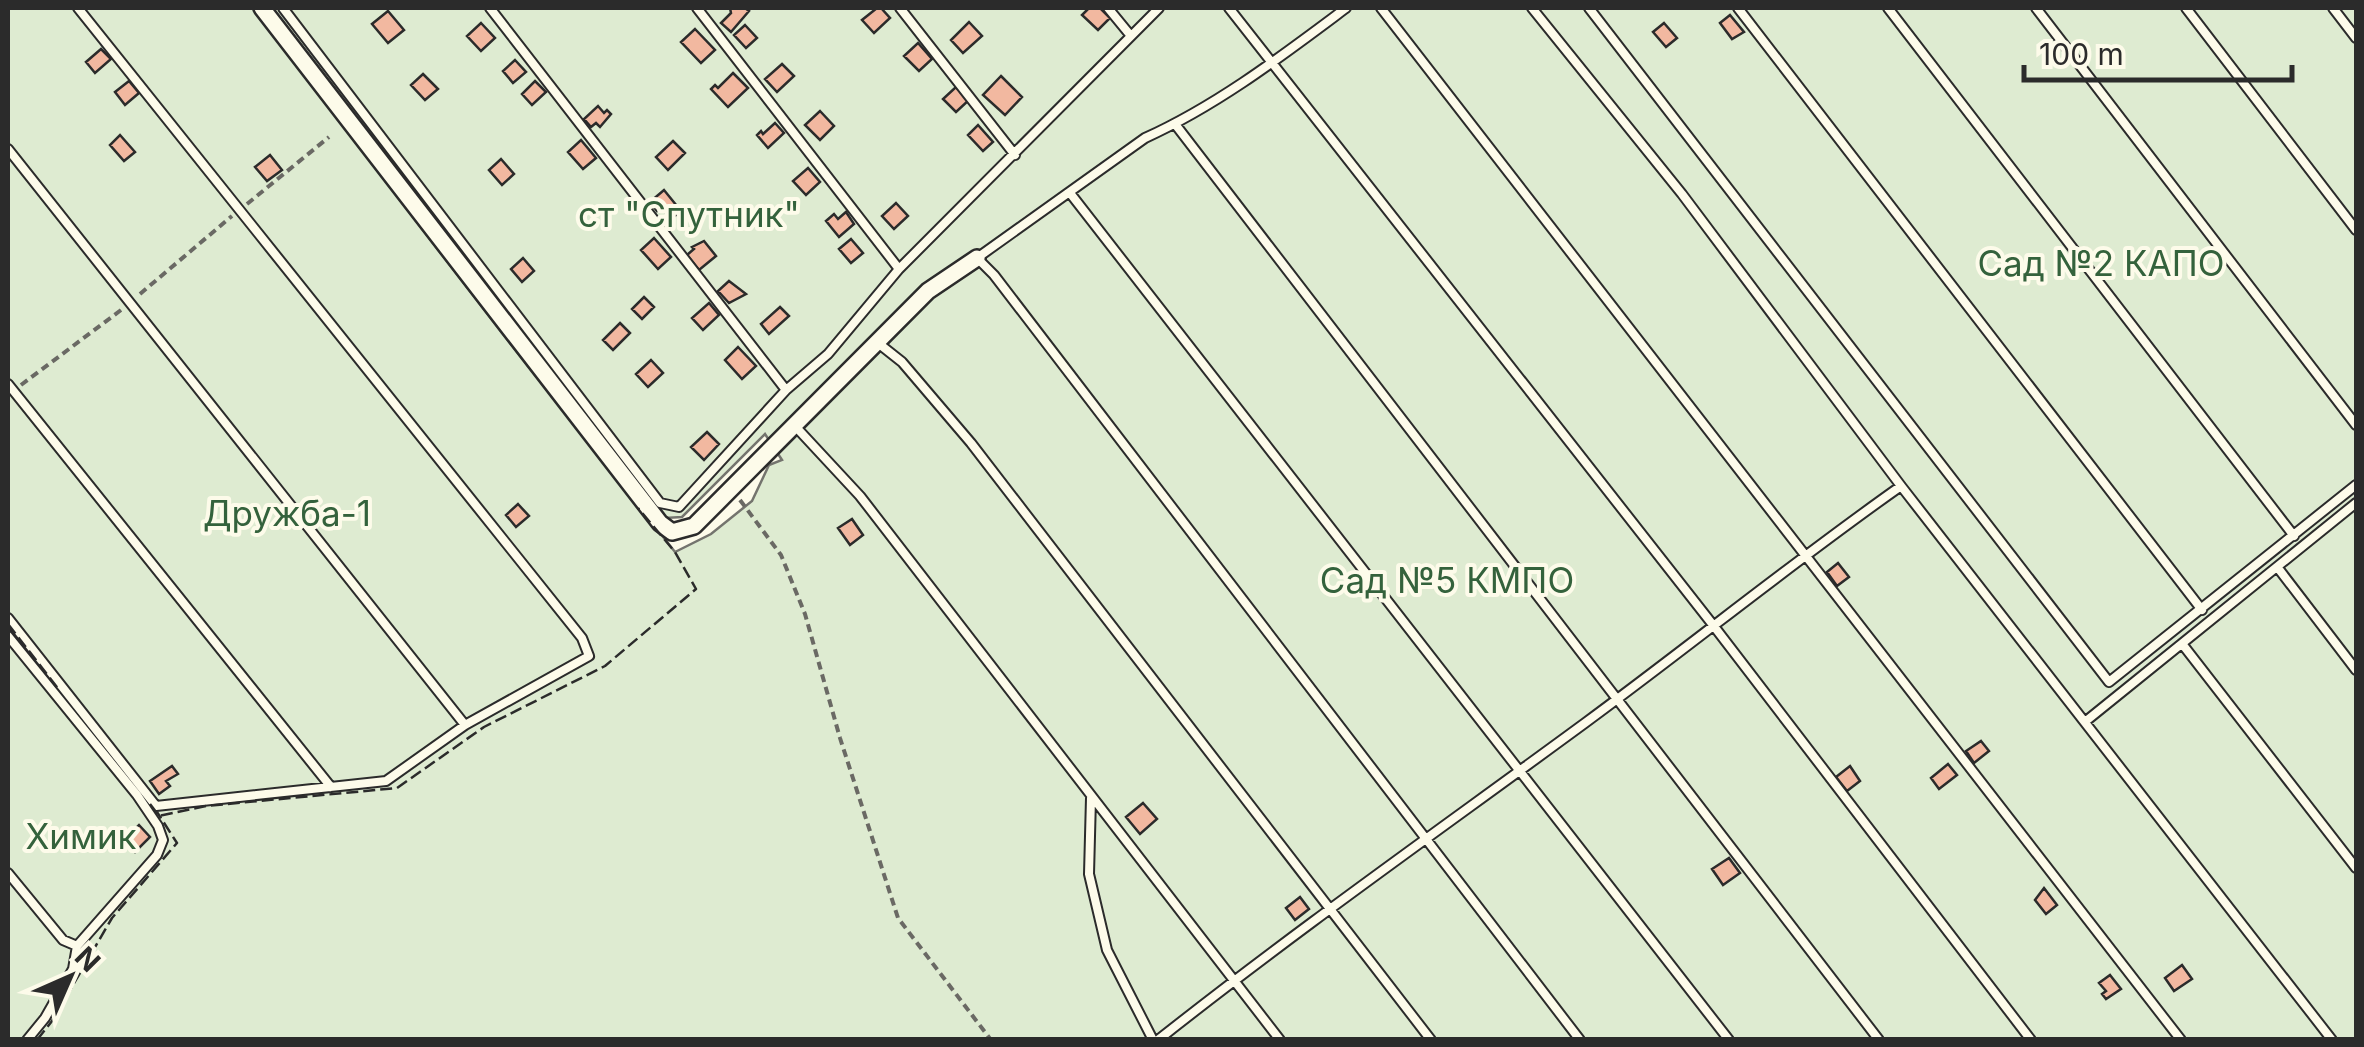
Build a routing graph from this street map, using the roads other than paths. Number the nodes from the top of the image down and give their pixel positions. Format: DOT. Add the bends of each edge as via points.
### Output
graph roads {
  1 [pos="78,8"];
  2 [pos="262,8"];
  3 [pos="283,8"];
  4 [pos="490,8"];
  5 [pos="696,8"];
  6 [pos="900,8"];
  7 [pos="1108,8"];
  8 [pos="1158,8"];
  9 [pos="1229,8"];
  10 [pos="1346,8"];
  11 [pos="1381,8"];
  12 [pos="1532,8"];
  13 [pos="1589,8"];
  14 [pos="1738,8"];
  15 [pos="1888,8"];
  16 [pos="2036,8"];
  17 [pos="2186,8"];
  18 [pos="2333,8"];
  19 [pos="1131,36"];
  20 [pos="2356,38"];
  21 [pos="1273,62"];
  22 [pos="1174,124"];
  23 [pos="8,149"];
  24 [pos="1015,155"];
  25 [pos="1070,192"];
  26 [pos="2356,230"];
  27 [pos="977,258"];
  28 [pos="899,269"];
  29 [pos="878,343"];
  30 [pos="10,387"];
  31 [pos="786,390"];
  32 [pos="2356,425"];
  33 [pos="795,426"];
  34 [pos="2356,485"];
  35 [pos="1901,486"];
  36 [pos="2356,504"];
  37 [pos="2294,536"];
  38 [pos="1804,554"];
  39 [pos="2278,568"];
  40 [pos="2202,610"];
  41 [pos="8,618"];
  42 [pos="1713,625"];
  43 [pos="8,636"];
  44 [pos="2183,645"];
  45 [pos="2356,670"];
  46 [pos="1617,699"];
  47 [pos="2086,721"];
  48 [pos="465,725"];
  49 [pos="1521,770"];
  50 [pos="331,787"];
  51 [pos="1091,798"];
  52 [pos="1426,838"];
  53 [pos="2356,868"];
  54 [pos="8,874"];
  55 [pos="1330,909"];
  56 [pos="77,946"];
  57 [pos="1234,980"];
  58 [pos="27,1040"];
  59 [pos="1155,1040"];
  60 [pos="1280,1040"];
  61 [pos="1431,1040"];
  62 [pos="1580,1040"];
  63 [pos="1729,1040"];
  64 [pos="1879,1040"];
  65 [pos="2031,1040"];
  66 [pos="2182,1040"];
  67 [pos="2332,1040"];
  1 -- 48 [label="lane" via="582,638 589,656"];
  2 -- 33 [label="street" via="660,523 672,532 694,526"];
  3 -- 31 [label="lane" via="660,502 680,507"];
  4 -- 31 [label="lane"];
  5 -- 28 [label="lane"];
  6 -- 24 [label="lane"];
  7 -- 19 [label="lane"];
  8 -- 19 [label="lane"];
  9 -- 21 [label="lane"];
  10 -- 21 [label="lane"];
  11 -- 38 [label="lane"];
  12 -- 35 [label="lane" via="1682,194"];
  13 -- 40 [label="lane" via="2108,682"];
  14 -- 40 [label="lane"];
  15 -- 37 [label="lane"];
  16 -- 32 [label="lane"];
  17 -- 26 [label="lane"];
  18 -- 20 [label="lane"];
  19 -- 24 [label="lane"];
  21 -- 22 [label="lane"];
  21 -- 42 [label="lane"];
  22 -- 25 [label="lane"];
  22 -- 46 [label="lane"];
  23 -- 48 [label="lane"];
  24 -- 28 [label="lane"];
  25 -- 27 [label="lane"];
  25 -- 49 [label="lane"];
  27 -- 29 [label="street" via="928,292"];
  27 -- 52 [label="lane"];
  28 -- 31 [label="lane" via="828,354"];
  29 -- 33 [label="street"];
  29 -- 55 [label="lane" via="971,443"];
  30 -- 50 [label="lane"];
  33 -- 51 [label="lane" via="860,496"];
  34 -- 37 [label="lane"];
  35 -- 38 [label="lane"];
  35 -- 47 [label="lane"];
  36 -- 39 [label="lane"];
  37 -- 40 [label="lane"];
  38 -- 42 [label="lane"];
  38 -- 66 [label="lane"];
  39 -- 44 [label="lane"];
  39 -- 45 [label="lane"];
  41 -- 50 [label="lane" via="156,806"];
  42 -- 46 [label="lane"];
  42 -- 65 [label="lane"];
  43 -- 56 [label="lane" via="137,795 163,840"];
  44 -- 47 [label="lane"];
  44 -- 53 [label="lane"];
  46 -- 49 [label="lane"];
  46 -- 64 [label="lane"];
  47 -- 67 [label="lane"];
  48 -- 50 [label="lane" via="386,780"];
  49 -- 52 [label="lane"];
  49 -- 63 [label="lane"];
  51 -- 57 [label="lane"];
  51 -- 59 [label="lane" via="1089,874 1106,950"];
  52 -- 55 [label="lane"];
  52 -- 62 [label="lane"];
  54 -- 56 [label="lane" via="63,940"];
  55 -- 57 [label="lane"];
  55 -- 61 [label="lane"];
  56 -- 58 [label="lane" via="73,969"];
  57 -- 59 [label="lane"];
  57 -- 60 [label="lane"];
}
